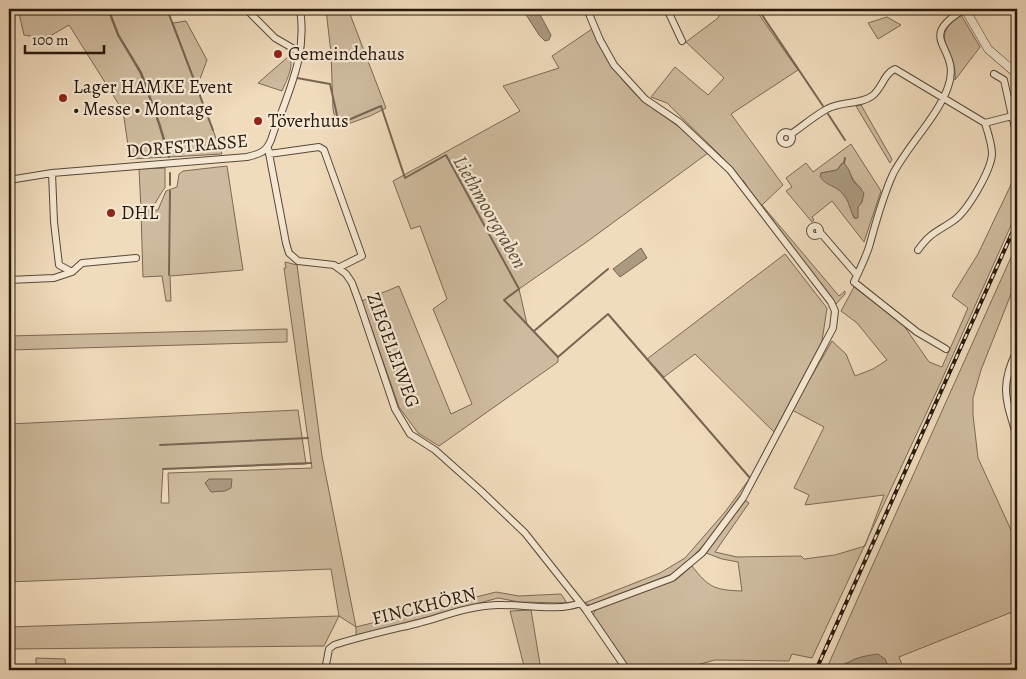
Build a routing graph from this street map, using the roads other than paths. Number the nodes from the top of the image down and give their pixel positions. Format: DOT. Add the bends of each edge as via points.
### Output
graph roads {
  1 [pos="246,9"];
  2 [pos="300,9"];
  3 [pos="587,9"];
  4 [pos="667,9"];
  5 [pos="965,9"];
  6 [pos="682,41"];
  7 [pos="301,53"];
  8 [pos="994,74"];
  9 [pos="1017,74"];
  10 [pos="944,98"];
  11 [pos="1012,116"];
  12 [pos="985,123"];
  13 [pos="791,134"];
  14 [pos="1017,135"];
  15 [pos="268,151"];
  16 [pos="52,173"];
  17 [pos="9,180"];
  18 [pos="819,231"];
  19 [pos="918,250"];
  20 [pos="136,258"];
  21 [pos="338,268"];
  22 [pos="72,272"];
  23 [pos="857,275"];
  24 [pos="9,280"];
  25 [pos="946,349"];
  26 [pos="1017,350"];
  27 [pos="1017,437"];
  28 [pos="580,603"];
  29 [pos="586,610"];
  30 [pos="324,670"];
  31 [pos="627,670"];
  1 -- 7 [label="street" via="275,38"];
  2 -- 7 [label="street, DORFSTRASSE"];
  3 -- 29 [label="street" via="614,65 646,99 679,122 730,170 835,311 833,328 743,498 702,553 672,578"];
  4 -- 6 [label="street"];
  5 -- 9 [label="street" via="988,49"];
  5 -- 10 [label="street" via="951,17 940,30 951,74"];
  7 -- 15 [label="street, DORFSTRASSE"];
  8 -- 11 [label="street" via="1004,80"];
  10 -- 12 [label="street"];
  10 -- 13 [label="street" via="895,69 889,72 873,95 827,109"];
  10 -- 23 [label="street" via="894,173"];
  11 -- 12 [label="street"];
  11 -- 14 [label="street"];
  12 -- 19 [label="street" via="992,156 976,192 964,211 933,232"];
  15 -- 16 [label="street, DORFSTRASSE" via="247,157"];
  15 -- 21 [label="street" via="289,253 298,261 325,263"];
  15 -- 21 [label="street" via="319,147 324,150 362,256"];
  16 -- 17 [label="street, DORFSTRASSE"];
  16 -- 22 [label="street" via="59,265"];
  18 -- 23 [label="street"];
  20 -- 22 [label="street" via="82,263"];
  21 -- 28 [label="street, ZIEGELEIWEG" via="352,283 396,409 410,434 435,450 526,533"];
  22 -- 24 [label="street" via="54,278"];
  23 -- 25 [label="street" via="854,282 917,332"];
  26 -- 27 [label="street" via="1005,384 1005,396"];
  28 -- 29 [label="street, ZIEGELEIWEG"];
  28 -- 30 [label="street, FINCKHÖRN" via="570,606 467,608 334,645 329,649"];
  29 -- 31 [label="street, ZIEGELEIWEG"];
}
